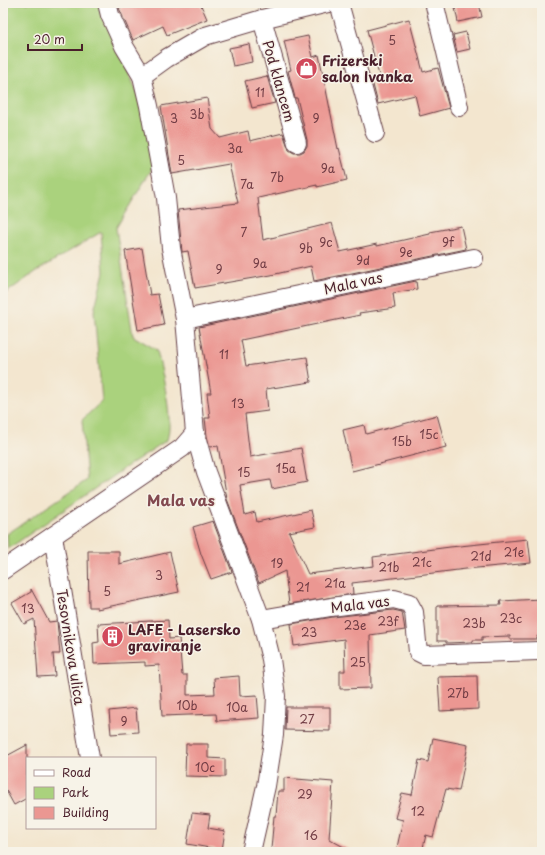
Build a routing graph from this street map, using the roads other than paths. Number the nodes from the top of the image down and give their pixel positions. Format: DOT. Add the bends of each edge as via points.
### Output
graph roads {
  1 [pos="107,3"];
  2 [pos="328,3"];
  3 [pos="339,3"];
  4 [pos="435,3"];
  5 [pos="262,19"];
  6 [pos="142,76"];
  7 [pos="459,107"];
  8 [pos="374,133"];
  9 [pos="297,143"];
  10 [pos="474,258"];
  11 [pos="185,319"];
  12 [pos="195,433"];
  13 [pos="53,536"];
  14 [pos="3,570"];
  15 [pos="262,619"];
  16 [pos="538,651"];
  17 [pos="90,757"];
  18 [pos="251,852"];
  1 -- 6 [label="street" via="124,46"];
  2 -- 5 [label="street"];
  3 -- 8 [label="street"];
  4 -- 7 [label="street"];
  5 -- 6 [label="street" via="205,36"];
  5 -- 9 [label="street, Pod klancem"];
  6 -- 11 [label="street" via="166,198 171,248"];
  10 -- 11 [label="street, Mala vas"];
  11 -- 12 [label="street"];
  12 -- 13 [label="street" via="182,448"];
  12 -- 15 [label="street" via="206,472"];
  13 -- 14 [label="street"];
  13 -- 17 [label="street, Tesovnikova ulica"];
  15 -- 16 [label="street, Mala vas" via="394,599 408,603 414,612 418,652 424,655"];
  15 -- 18 [label="street" via="271,660 276,704 266,786"];
}
